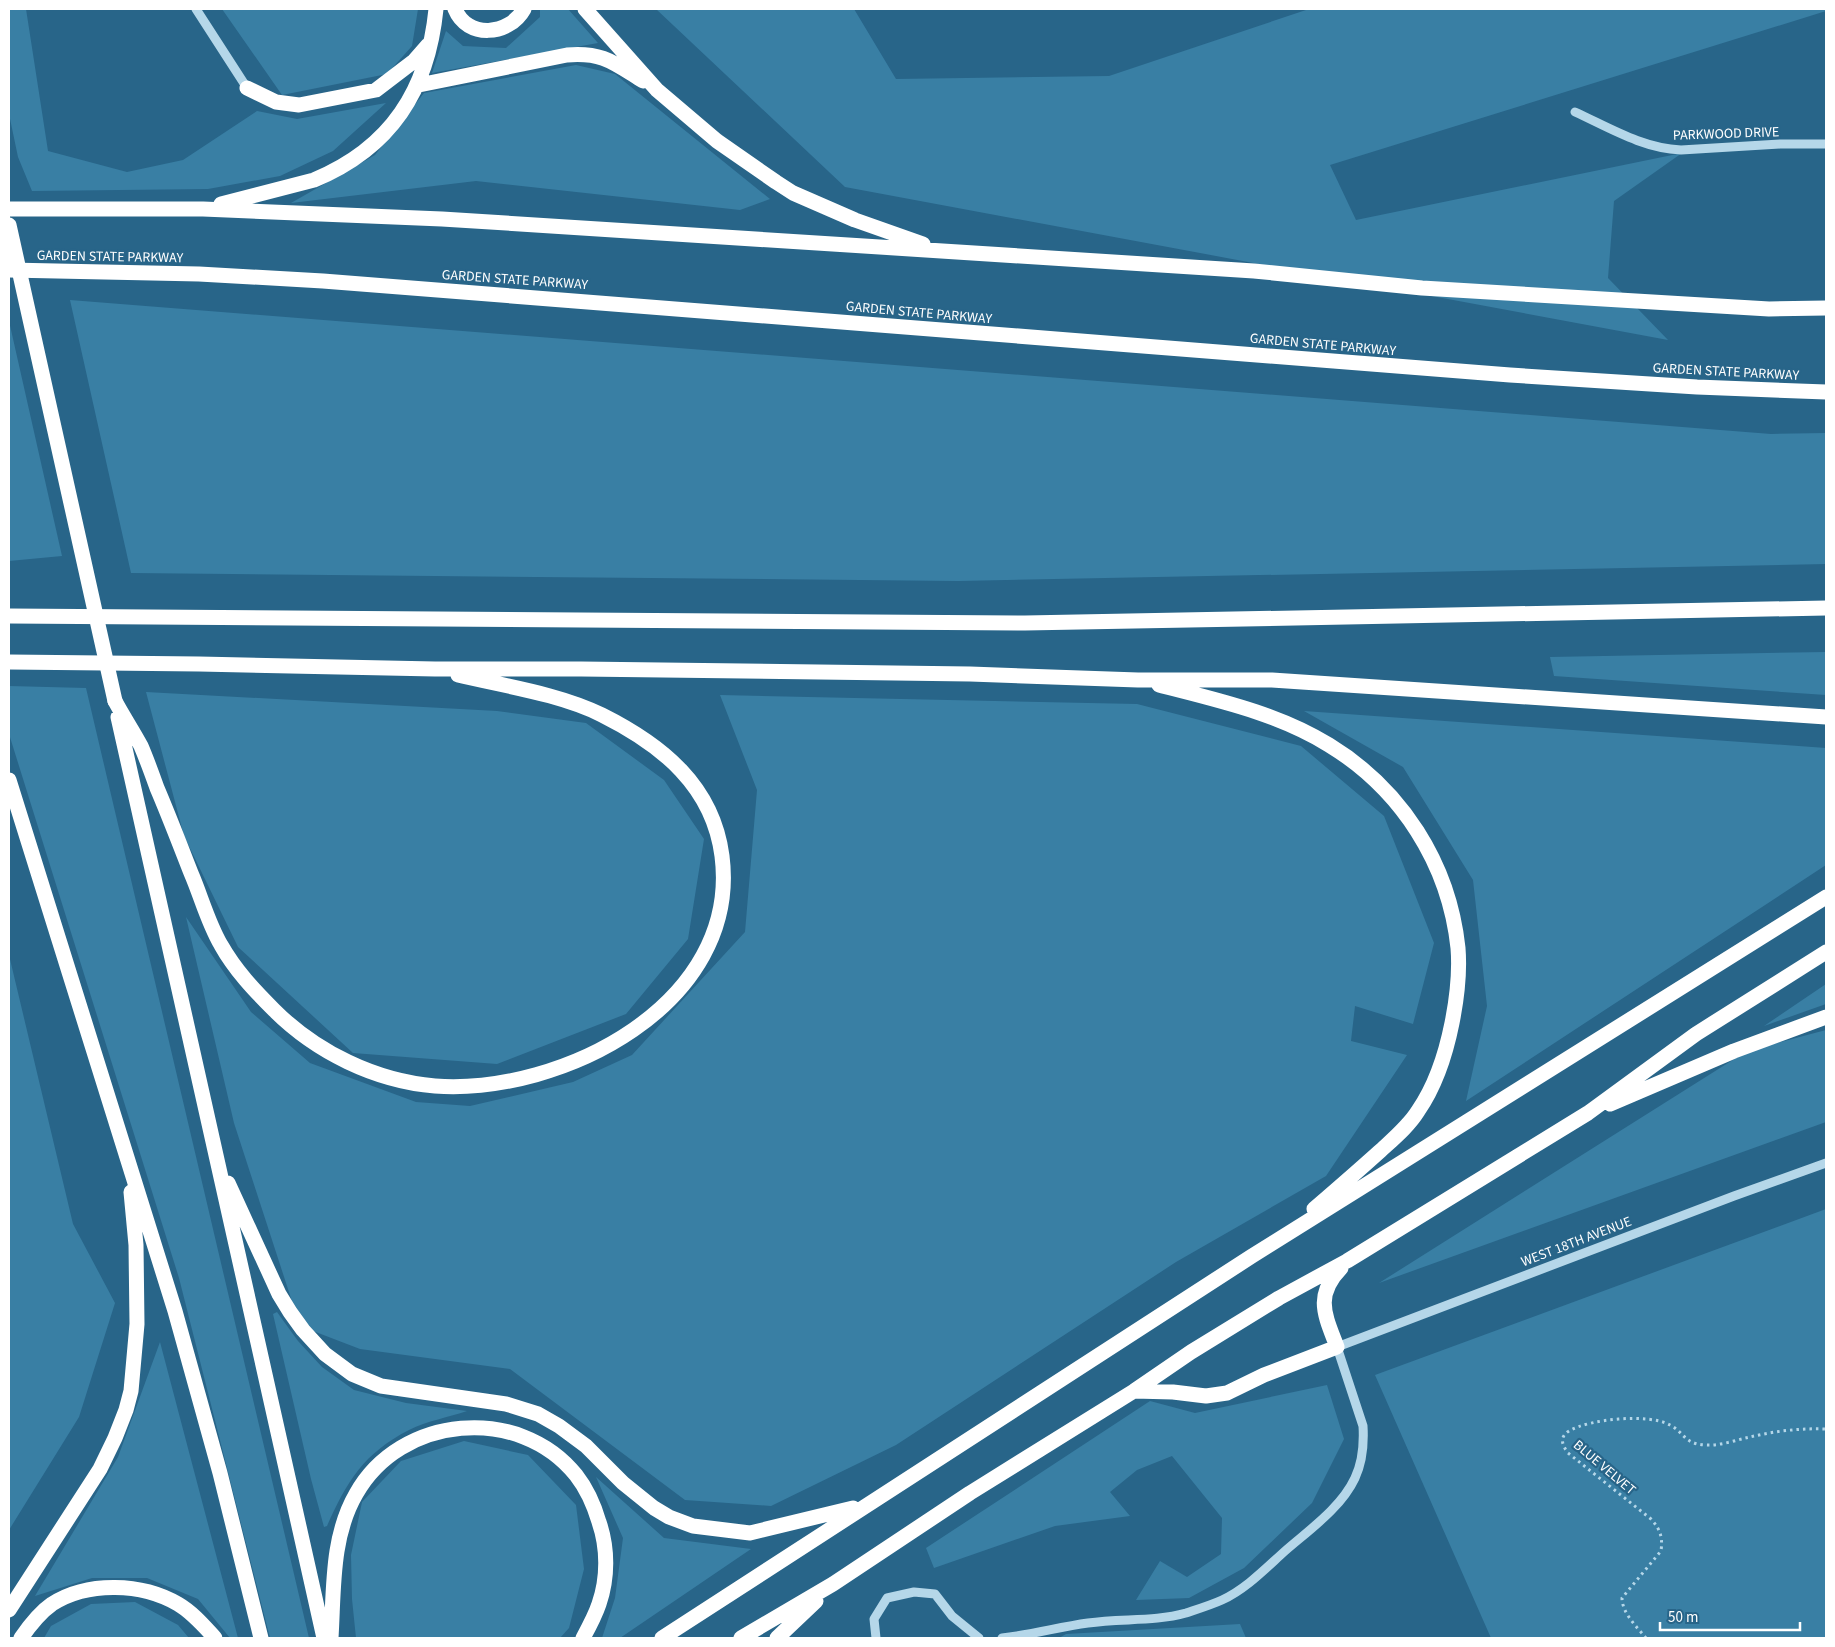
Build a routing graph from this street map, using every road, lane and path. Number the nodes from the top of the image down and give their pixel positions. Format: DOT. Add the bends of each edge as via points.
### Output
graph roads {
  1 [pos="196,9"];
  2 [pos="436,9"];
  3 [pos="454,9"];
  4 [pos="524,9"];
  5 [pos="585,9"];
  6 [pos="433,38"];
  7 [pos="418,85"];
  8 [pos="247,88"];
  9 [pos="658,90"];
  10 [pos="1575,112"];
  11 [pos="1826,144"];
  12 [pos="9,209"];
  13 [pos="203,209"];
  14 [pos="9,225"];
  15 [pos="941,250"];
  16 [pos="9,270"];
  17 [pos="1826,308"];
  18 [pos="1769,309"];
  19 [pos="1826,317"];
  20 [pos="1826,392"];
  21 [pos="1826,608"];
  22 [pos="9,616"];
  23 [pos="9,662"];
  24 [pos="435,669"];
  25 [pos="1138,680"];
  26 [pos="115,701"];
  27 [pos="1826,717"];
  28 [pos="9,780"];
  29 [pos="1826,897"];
  30 [pos="1826,952"];
  31 [pos="1826,1017"];
  32 [pos="1588,1113"];
  33 [pos="215,1154"];
  34 [pos="1826,1163"];
  35 [pos="129,1166"];
  36 [pos="1252,1256"];
  37 [pos="1347,1261"];
  38 [pos="1337,1347"];
  39 [pos="1134,1391"];
  40 [pos="1826,1429"];
  41 [pos="865,1506"];
  42 [pos="833,1584"];
  43 [pos="9,1610"];
  44 [pos="22,1638"];
  45 [pos="215,1638"];
  46 [pos="261,1638"];
  47 [pos="324,1638"];
  48 [pos="332,1638"];
  49 [pos="583,1638"];
  50 [pos="662,1638"];
  51 [pos="741,1638"];
  52 [pos="777,1638"];
  53 [pos="876,1638"];
  54 [pos="979,1638"];
  55 [pos="1002,1638"];
  56 [pos="1646,1638"];
  1 -- 8 [label="street"];
  2 -- 6 [label="highway"];
  3 -- 4 [label="highway" via="464,24 484,31 505,27"];
  5 -- 9 [label="highway"];
  6 -- 7 [label="highway"];
  6 -- 8 [label="highway" via="414,61 376,90 299,105 276,102"];
  7 -- 9 [label="highway" via="584,53 611,61"];
  7 -- 13 [label="highway" via="401,114 380,138 353,160 300,185"];
  9 -- 15 [label="highway" via="717,141 793,192 855,220"];
  10 -- 11 [label="street, PARKWOOD DRIVE" via="1641,143 1665,149"];
  12 -- 13 [label="highway"];
  13 -- 15 [label="highway" via="442,219"];
  14 -- 26 [label="highway, bridge"];
  15 -- 18 [label="highway" via="1254,271 1422,288"];
  16 -- 20 [label="highway, GARDEN STATE PARKWAY" via="199,274 323,281 1510,375"];
  17 -- 18 [label="highway"];
  18 -- 19 [label="highway"];
  21 -- 22 [label="highway" via="1025,623"];
  23 -- 24 [label="highway"];
  24 -- 25 [label="highway" via="970,674"];
  24 -- 26 [label="highway" via="572,702 626,728 690,779 714,820 722,851 723,892 712,938 685,983 667,1003 644,1023 593,1054 556,1068 491,1083 435,1086 405,1081 347,1061 301,1034 245,981 219,941 141,746"];
  25 -- 27 [label="highway" via="1272,680"];
  25 -- 36 [label="highway" via="1248,708 1308,734 1348,757 1382,786 1408,816 1432,857 1454,923 1458,972 1449,1036 1431,1088 1418,1111 1402,1131 1354,1175"];
  26 -- 33 [label="highway"];
  28 -- 35 [label="highway"];
  29 -- 36 [label="highway"];
  30 -- 32 [label="highway" via="1696,1034"];
  31 -- 32 [label="highway" via="1734,1051"];
  32 -- 37 [label="highway"];
  33 -- 41 [label="highway" via="278,1294 303,1330 325,1354 352,1374 381,1386 506,1404 538,1414 586,1446 654,1508 693,1526 750,1533"];
  33 -- 47 [label="highway"];
  34 -- 38 [label="street, WEST 18TH AVENUE"];
  35 -- 43 [label="highway" via="136,1245 137,1324 131,1391 100,1469"];
  35 -- 46 [label="highway" via="218,1463"];
  36 -- 41 [label="highway"];
  37 -- 38 [label="highway" via="1332,1277 1323,1302"];
  37 -- 39 [label="highway" via="1279,1298"];
  38 -- 39 [label="highway" via="1227,1393 1206,1396"];
  38 -- 55 [label="street" via="1363,1426 1362,1459 1342,1498 1253,1580 1223,1600 1186,1613 1163,1618 1088,1623"];
  39 -- 42 [label="highway" via="970,1493"];
  40 -- 56 [label="path, BLUE VELVET" via="1783,1430 1705,1446 1689,1441 1663,1422 1632,1419 1587,1423 1565,1434 1563,1447 1568,1453 1650,1518 1661,1533 1661,1551 1622,1598 1625,1610"];
  41 -- 50 [label="highway"];
  42 -- 51 [label="highway"];
  42 -- 52 [label="highway"];
  44 -- 45 [label="highway" via="52,1604 71,1595 120,1587 143,1590 180,1605"];
  48 -- 49 [label="highway" via="339,1540 345,1517 364,1480 381,1462 418,1438 470,1427 516,1434 540,1445 575,1474 586,1490 605,1539 605,1563 600,1603"];
  53 -- 54 [label="street" via="874,1619 887,1598 914,1592 935,1594 952,1616"];
}
